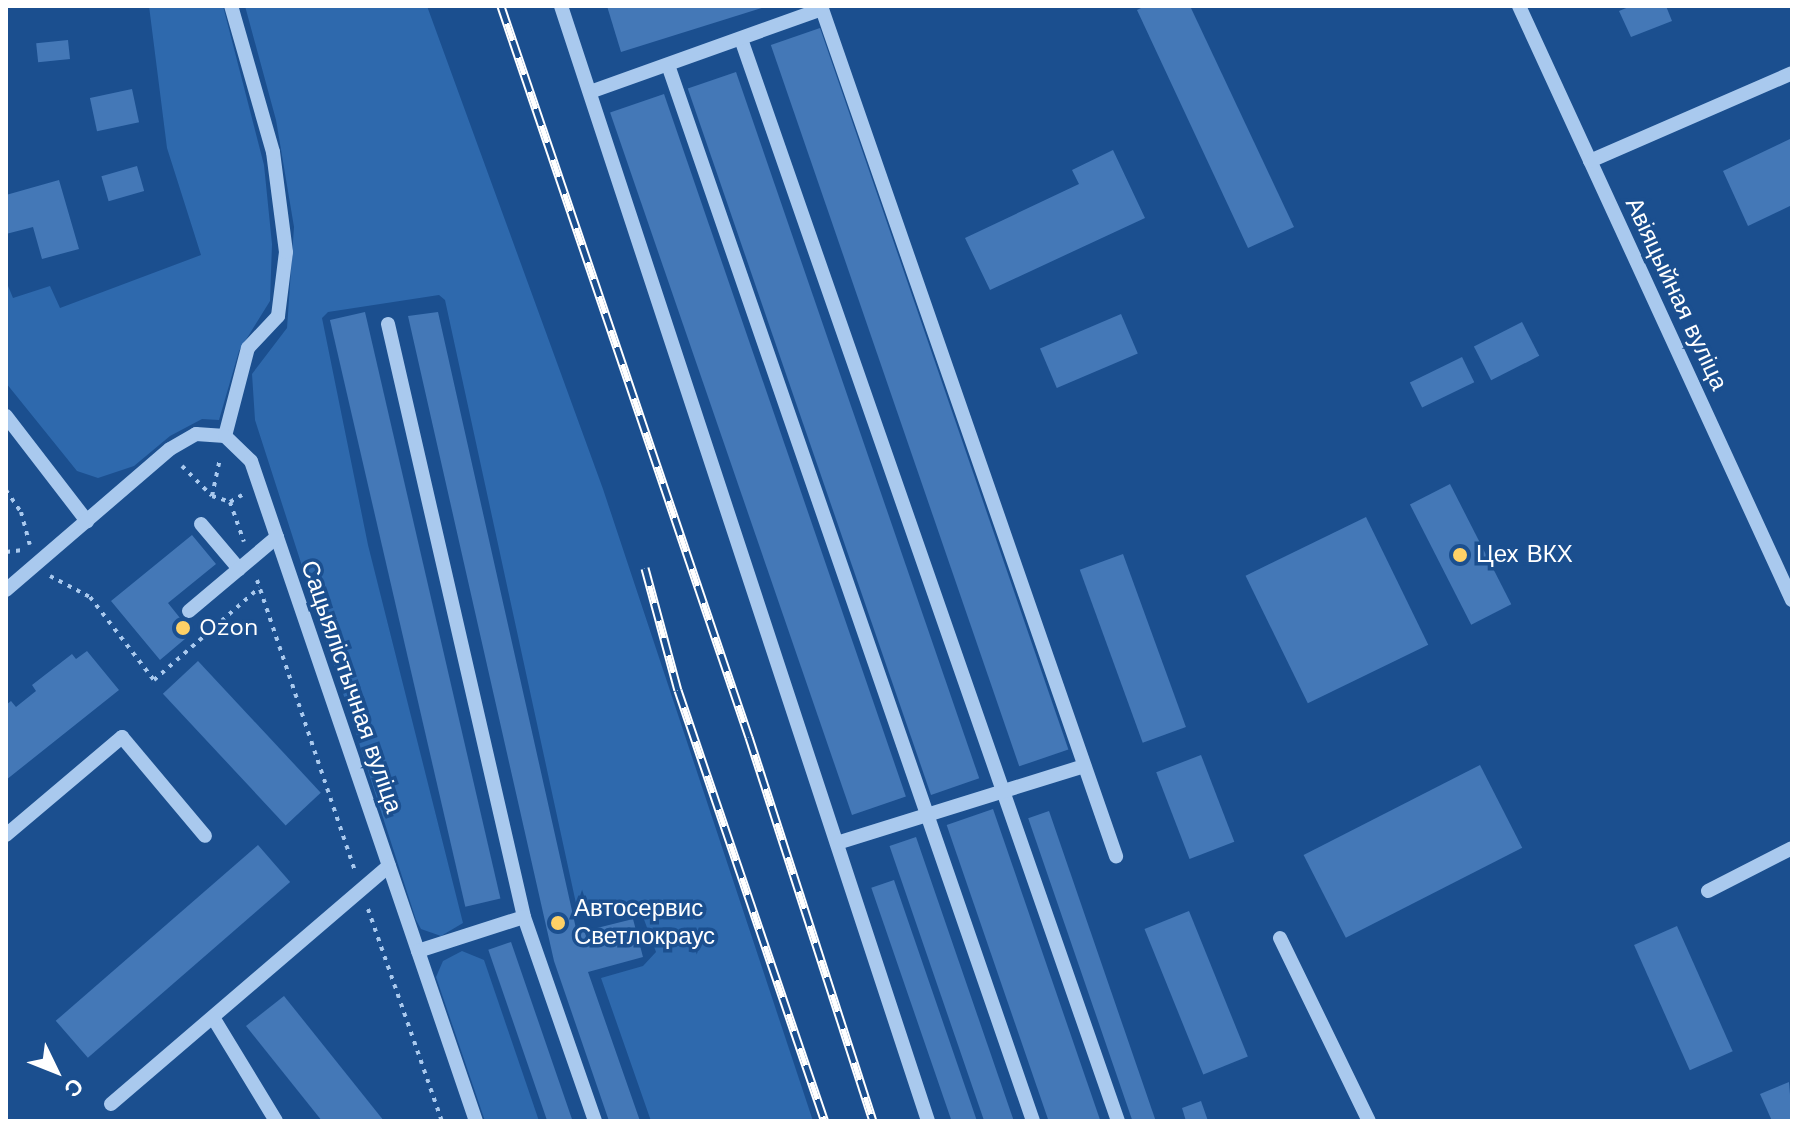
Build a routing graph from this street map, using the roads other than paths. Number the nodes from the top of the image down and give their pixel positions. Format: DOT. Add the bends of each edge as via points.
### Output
graph roads {
  1 [pos="231,6"];
  2 [pos="561,6"];
  3 [pos="1519,6"];
  4 [pos="741,39"];
  5 [pos="668,65"];
  6 [pos="1792,73"];
  7 [pos="590,92"];
  8 [pos="1590,161"];
  9 [pos="388,324"];
  10 [pos="6,416"];
  11 [pos="225,436"];
  12 [pos="87,521"];
  13 [pos="201,524"];
  14 [pos="277,537"];
  15 [pos="244,565"];
  16 [pos="6,590"];
  17 [pos="1792,600"];
  18 [pos="189,611"];
  19 [pos="1084,766"];
  20 [pos="1004,791"];
  21 [pos="927,815"];
  22 [pos="6,835"];
  23 [pos="205,836"];
  24 [pos="837,843"];
  25 [pos="1792,848"];
  26 [pos="1116,856"];
  27 [pos="389,866"];
  28 [pos="1708,891"];
  29 [pos="524,917"];
  30 [pos="1280,938"];
  31 [pos="418,951"];
  32 [pos="214,1019"];
  33 [pos="111,1104"];
  34 [pos="276,1121"];
  35 [pos="476,1121"];
  36 [pos="595,1121"];
  37 [pos="928,1121"];
  38 [pos="1033,1121"];
  39 [pos="1118,1121"];
  40 [pos="1369,1121"];
  1 -- 11 [label="street" via="273,152 286,252 278,316 248,348"];
  2 -- 7 [label="street"];
  3 -- 8 [label="street, Авіяцыйная вуліца"];
  4 -- 5 [label="street"];
  4 -- 19 [label="street" via="822,9"];
  4 -- 20 [label="street"];
  5 -- 7 [label="street"];
  5 -- 21 [label="street"];
  6 -- 8 [label="street"];
  7 -- 24 [label="street"];
  8 -- 17 [label="street, Авіяцыйная вуліца"];
  9 -- 29 [label="street"];
  10 -- 12 [label="street"];
  11 -- 12 [label="street" via="196,434 170,449"];
  11 -- 14 [label="street, Сацыялістычная вуліца" via="251,461"];
  12 -- 16 [label="street"];
  13 -- 15 [label="street"];
  14 -- 15 [label="street"];
  14 -- 27 [label="street, Сацыялістычная вуліца"];
  15 -- 18 [label="street"];
  19 -- 20 [label="street"];
  19 -- 26 [label="street"];
  20 -- 21 [label="street"];
  20 -- 39 [label="street"];
  21 -- 24 [label="street"];
  21 -- 38 [label="street"];
  22 -- 23 [label="street" via="122,737"];
  24 -- 37 [label="street"];
  25 -- 28 [label="street"];
  27 -- 31 [label="street, Сацыялістычная вуліца"];
  27 -- 32 [label="street"];
  29 -- 31 [label="street"];
  29 -- 36 [label="street"];
  30 -- 40 [label="street"];
  31 -- 35 [label="street, Сацыялістычная вуліца"];
  32 -- 33 [label="street"];
  32 -- 34 [label="street"];
}
